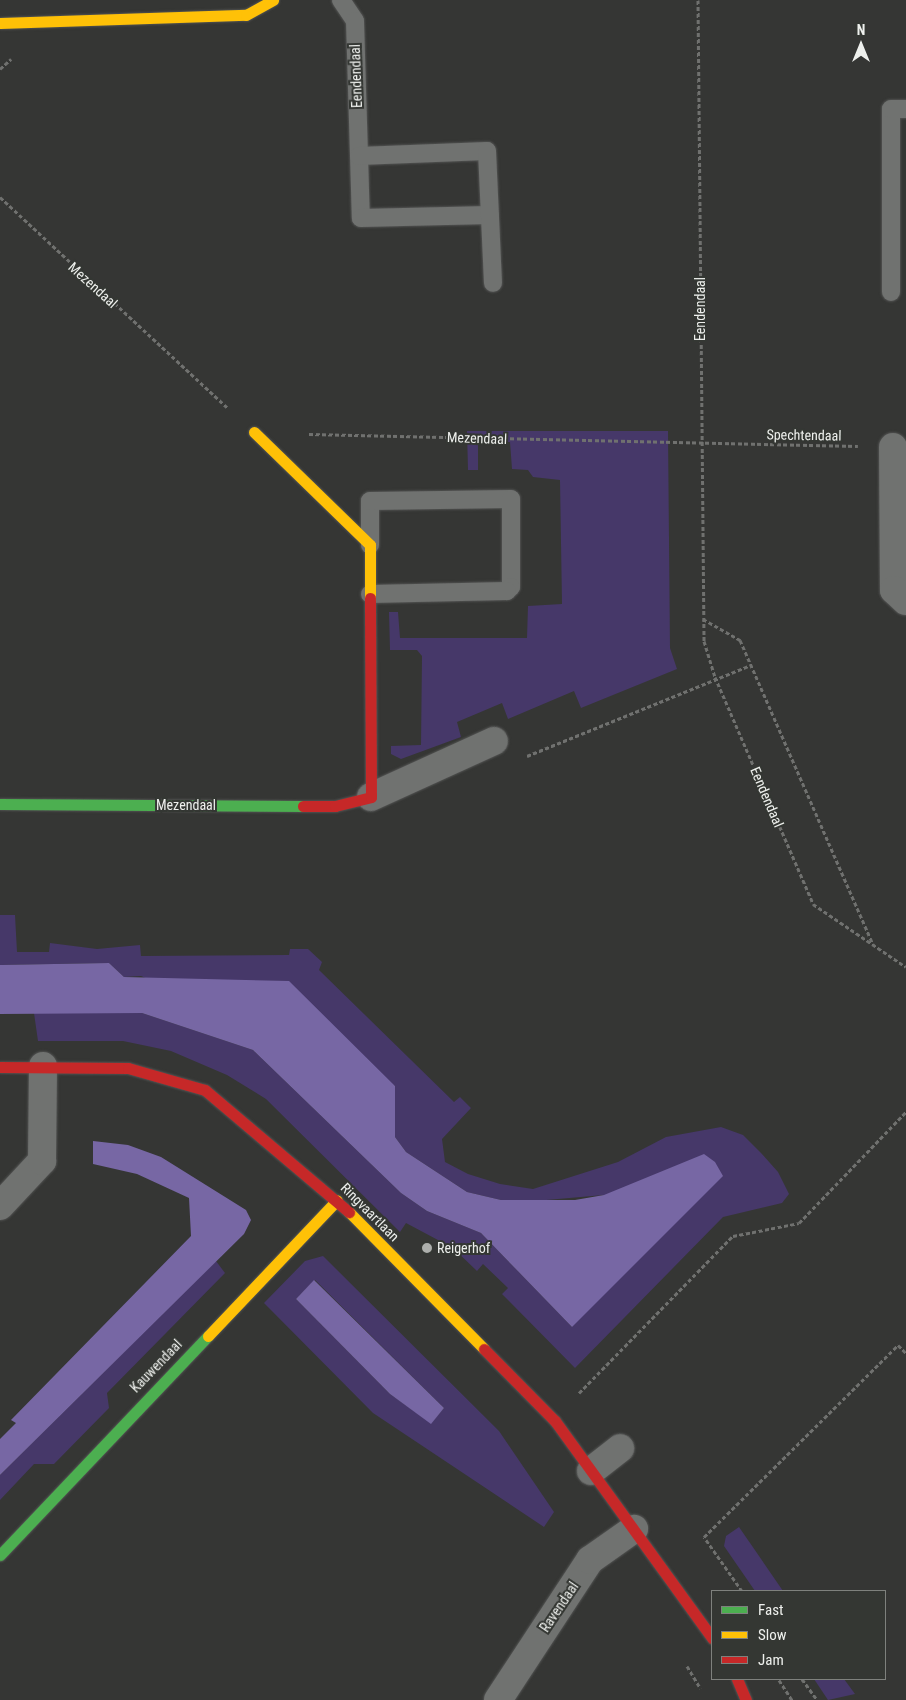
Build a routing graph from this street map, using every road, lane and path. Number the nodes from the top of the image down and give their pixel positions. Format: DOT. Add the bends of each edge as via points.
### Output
graph roads {
  1 [pos="273,0"];
  2 [pos="341,0"];
  3 [pos="698,0"];
  4 [pos="0,23"];
  5 [pos="906,108"];
  6 [pos="359,156"];
  7 [pos="0,197"];
  8 [pos="490,214"];
  9 [pos="493,283"];
  10 [pos="891,292"];
  11 [pos="254,432"];
  12 [pos="701,445"];
  13 [pos="893,447"];
  14 [pos="370,546"];
  15 [pos="370,594"];
  16 [pos="906,602"];
  17 [pos="703,618"];
  18 [pos="751,665"];
  19 [pos="715,677"];
  20 [pos="494,741"];
  21 [pos="544,748"];
  22 [pos="371,796"];
  23 [pos="0,804"];
  24 [pos="874,946"];
  25 [pos="906,967"];
  26 [pos="43,1066"];
  27 [pos="0,1067"];
  28 [pos="906,1112"];
  29 [pos="338,1200"];
  30 [pos="0,1206"];
  31 [pos="906,1353"];
  32 [pos="575,1397"];
  33 [pos="620,1448"];
  34 [pos="591,1471"];
  35 [pos="634,1529"];
  36 [pos="0,1555"];
  37 [pos="741,1590"];
  38 [pos="711,1637"];
  39 [pos="737,1680"];
  40 [pos="779,1680"];
  41 [pos="803,1680"];
  42 [pos="498,1700"];
  43 [pos="746,1700"];
  44 [pos="792,1700"];
  45 [pos="817,1700"];
  1 -- 4 [label="street" via="246,15"];
  2 -- 6 [label="lane, Eendendaal" via="355,20"];
  3 -- 12 [label="path, Eendendaal"];
  5 -- 10 [label="lane" via="891,109"];
  6 -- 8 [label="lane, Eendendaal" via="361,218"];
  6 -- 8 [label="lane" via="487,151"];
  7 -- 11 [label="path, Mezendaal"];
  8 -- 9 [label="lane"];
  11 -- 12 [label="path, Mezendaal"];
  11 -- 14 [label="street"];
  12 -- 13 [label="path, Spechtendaal"];
  12 -- 17 [label="path, Eendendaal"];
  13 -- 16 [label="street" via="894,590"];
  14 -- 15 [label="street"];
  14 -- 15 [label="lane" via="370,501 511,500 510,586 507,591"];
  15 -- 22 [label="street"];
  17 -- 18 [label="path" via="740,640"];
  17 -- 19 [label="path, Eendendaal" via="704,641"];
  18 -- 19 [label="path"];
  18 -- 24 [label="path"];
  19 -- 21 [label="path"];
  19 -- 24 [label="path, Eendendaal" via="813,904"];
  20 -- 22 [label="street, Mezendaal"];
  22 -- 23 [label="street, Mezendaal" via="335,806"];
  24 -- 25 [label="path, Eendendaal"];
  26 -- 27 [label="street, Ringvaartlaan"];
  26 -- 29 [label="street, Ringvaartlaan" via="128,1068 205,1090"];
  26 -- 30 [label="street" via="42,1161"];
  28 -- 32 [label="path" via="799,1223 733,1236"];
  29 -- 34 [label="street, Ringvaartlaan" via="555,1421"];
  29 -- 36 [label="street, Kauwendaal"];
  31 -- 37 [label="path" via="898,1345 704,1537"];
  33 -- 34 [label="street"];
  34 -- 35 [label="street, Ringvaartlaan"];
  35 -- 38 [label="street, Ringvaartlaan"];
  35 -- 42 [label="street, Ravendaal" via="590,1560"];
  39 -- 43 [label="street"];
  40 -- 44 [label="path"];
  41 -- 45 [label="path"];
}
